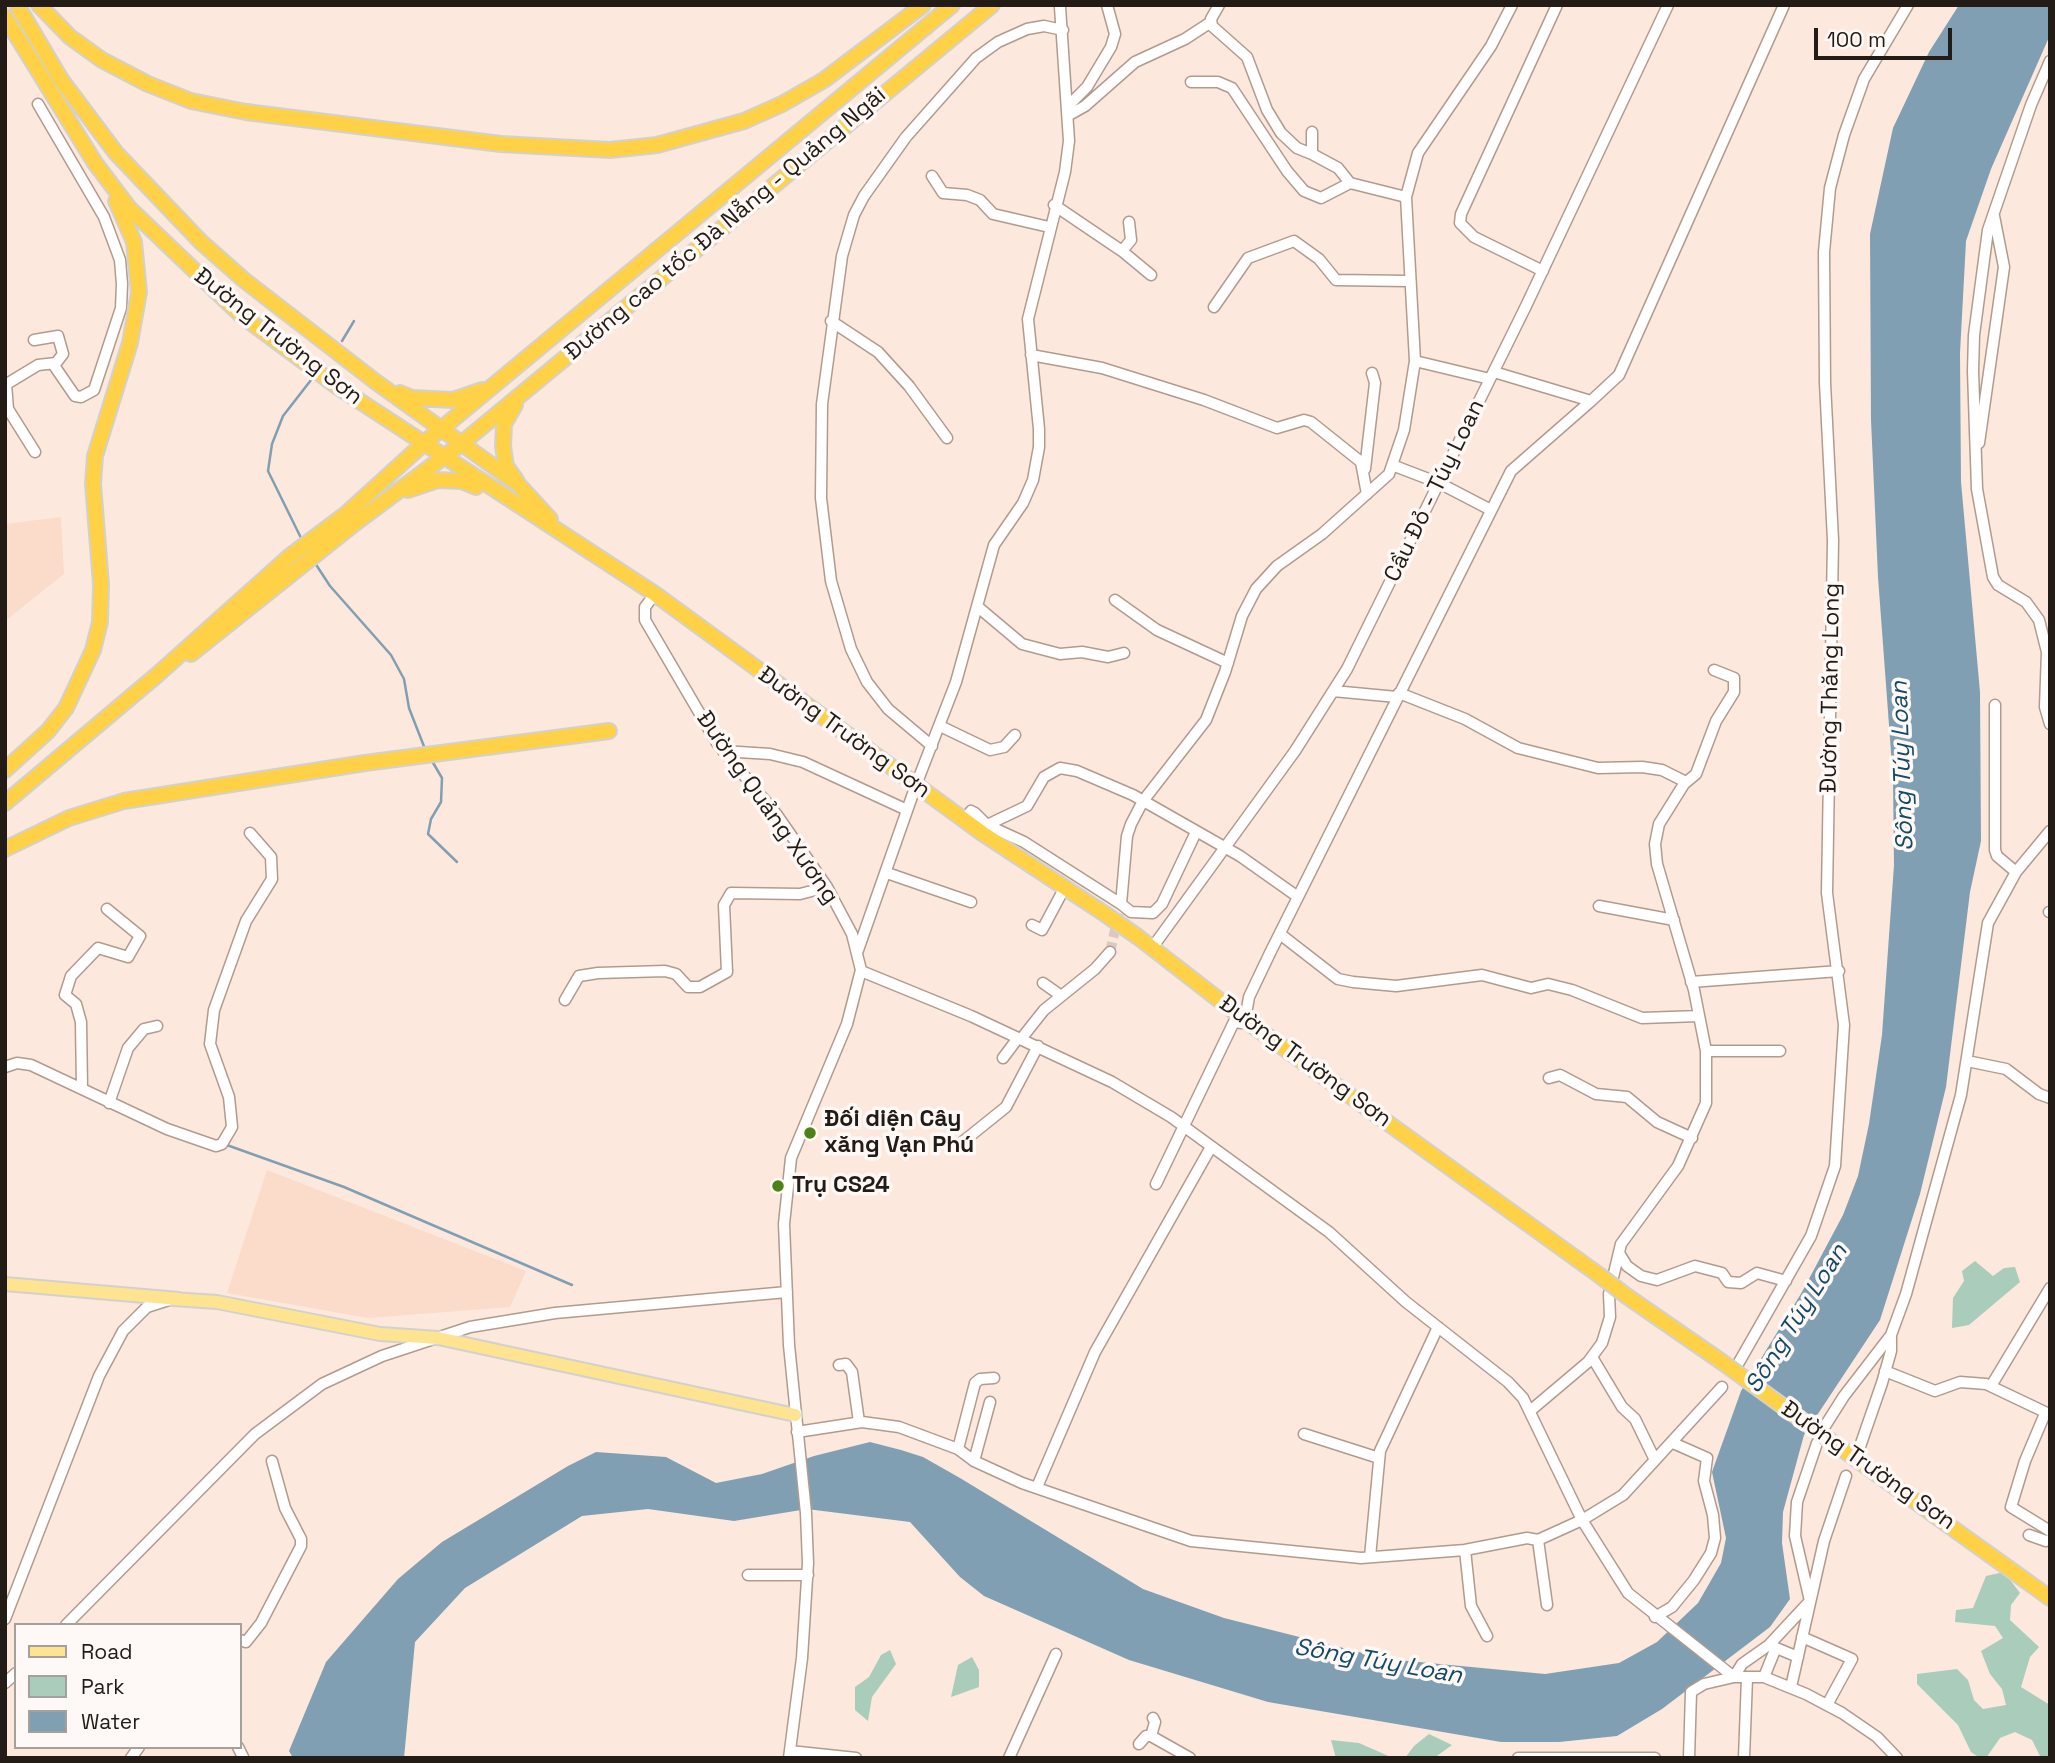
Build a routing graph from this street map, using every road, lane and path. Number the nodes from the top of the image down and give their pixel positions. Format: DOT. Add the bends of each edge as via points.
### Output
graph roads {
  1 [pos="39,5"];
  2 [pos="923,5"];
  3 [pos="952,5"];
  4 [pos="992,5"];
  5 [pos="1107,5"];
  6 [pos="1219,5"];
  7 [pos="1512,5"];
  8 [pos="1557,5"];
  9 [pos="1668,5"];
  10 [pos="1784,5"];
  11 [pos="1908,5"];
  12 [pos="17,6"];
  13 [pos="1060,7"];
  14 [pos="5,15"];
  15 [pos="1211,22"];
  16 [pos="1063,30"];
  17 [pos="2050,61"];
  18 [pos="1191,82"];
  19 [pos="51,91"];
  20 [pos="38,104"];
  21 [pos="1069,110"];
  22 [pos="1312,132"];
  23 [pos="1312,154"];
  24 [pos="932,176"];
  25 [pos="1350,183"];
  26 [pos="1406,197"];
  27 [pos="1054,205"];
  28 [pos="1993,211"];
  29 [pos="1129,222"];
  30 [pos="1049,227"];
  31 [pos="1122,251"];
  32 [pos="1543,271"];
  33 [pos="1151,275"];
  34 [pos="1408,281"];
  35 [pos="1214,307"];
  36 [pos="831,321"];
  37 [pos="34,341"];
  38 [pos="539,348"];
  39 [pos="1031,355"];
  40 [pos="1415,361"];
  41 [pos="53,363"];
  42 [pos="356,366"];
  43 [pos="554,366"];
  44 [pos="1372,373"];
  45 [pos="1492,376"];
  46 [pos="6,385"];
  47 [pos="1591,401"];
  48 [pos="441,430"];
  49 [pos="947,438"];
  50 [pos="423,444"];
  51 [pos="461,444"];
  52 [pos="1976,450"];
  53 [pos="35,452"];
  54 [pos="441,457"];
  55 [pos="1392,465"];
  56 [pos="1364,473"];
  57 [pos="1439,483"];
  58 [pos="518,484"];
  59 [pos="1367,494"];
  60 [pos="506,500"];
  61 [pos="1491,510"];
  62 [pos="354,524"];
  63 [pos="559,529"];
  64 [pos="321,543"];
  65 [pos="655,594"];
  66 [pos="1115,600"];
  67 [pos="978,607"];
  68 [pos="1124,653"];
  69 [pos="1228,663"];
  70 [pos="1714,670"];
  71 [pos="158,675"];
  72 [pos="1333,691"];
  73 [pos="1398,695"];
  74 [pos="1995,705"];
  75 [pos="2050,724"];
  76 [pos="940,726"];
  77 [pos="605,731"];
  78 [pos="1015,734"];
  79 [pos="932,746"];
  80 [pos="723,751"];
  81 [pos="5,770"];
  82 [pos="1686,782"];
  83 [pos="916,785"];
  84 [pos="1143,801"];
  85 [pos="5,803"];
  86 [pos="907,810"];
  87 [pos="964,820"];
  88 [pos="987,825"];
  89 [pos="2050,831"];
  90 [pos="1196,832"];
  91 [pos="250,833"];
  92 [pos="5,849"];
  93 [pos="1224,849"];
  94 [pos="2016,872"];
  95 [pos="887,873"];
  96 [pos="827,887"];
  97 [pos="1065,887"];
  98 [pos="1298,897"];
  99 [pos="971,902"];
  100 [pos="1121,904"];
  101 [pos="1599,906"];
  102 [pos="107,909"];
  103 [pos="1674,920"];
  104 [pos="1032,925"];
  105 [pos="1280,934"];
  106 [pos="1152,948"];
  107 [pos="858,950"];
  108 [pos="1110,952"];
  109 [pos="861,971"];
  110 [pos="1839,971"];
  111 [pos="1691,982"];
  112 [pos="1043,983"];
  113 [pos="1060,995"];
  114 [pos="565,1000"];
  115 [pos="1699,1016"];
  116 [pos="1245,1020"];
  117 [pos="157,1026"];
  118 [pos="1020,1039"];
  119 [pos="1038,1046"];
  120 [pos="1706,1051"];
  121 [pos="1780,1051"];
  122 [pos="1003,1058"];
  123 [pos="1967,1061"];
  124 [pos="5,1068"];
  125 [pos="1549,1078"];
  126 [pos="82,1088"];
  127 [pos="2050,1098"];
  128 [pos="108,1103"];
  129 [pos="1185,1128"];
  130 [pos="1692,1138"];
  131 [pos="960,1144"];
  132 [pos="1211,1147"];
  133 [pos="1156,1184"];
  134 [pos="1619,1253"];
  135 [pos="1786,1281"];
  136 [pos="5,1284"];
  137 [pos="2050,1288"];
  138 [pos="787,1292"];
  139 [pos="173,1299"];
  140 [pos="218,1302"];
  141 [pos="1438,1327"];
  142 [pos="1891,1335"];
  143 [pos="438,1338"];
  144 [pos="1592,1357"];
  145 [pos="1738,1364"];
  146 [pos="839,1365"];
  147 [pos="1885,1371"];
  148 [pos="994,1378"];
  149 [pos="1991,1386"];
  150 [pos="1722,1387"];
  151 [pos="990,1402"];
  152 [pos="1530,1411"];
  153 [pos="2048,1413"];
  154 [pos="795,1415"];
  155 [pos="859,1422"];
  156 [pos="1825,1426"];
  157 [pos="1304,1434"];
  158 [pos="798,1436"];
  159 [pos="1673,1443"];
  160 [pos="1817,1443"];
  161 [pos="958,1449"];
  162 [pos="1379,1458"];
  163 [pos="1856,1458"];
  164 [pos="1655,1460"];
  165 [pos="272,1461"];
  166 [pos="974,1461"];
  167 [pos="1846,1476"];
  168 [pos="1037,1487"];
  169 [pos="1582,1520"];
  170 [pos="2050,1531"];
  171 [pos="2029,1535"];
  172 [pos="1538,1540"];
  173 [pos="2050,1540"];
  174 [pos="1465,1550"];
  175 [pos="1370,1558"];
  176 [pos="808,1574"];
  177 [pos="748,1576"];
  178 [pos="2050,1598"];
  179 [pos="1810,1601"];
  180 [pos="1547,1605"];
  181 [pos="6,1615"];
  182 [pos="1659,1620"];
  183 [pos="68,1623"];
  184 [pos="1487,1636"];
  185 [pos="1802,1637"];
  186 [pos="242,1641"];
  187 [pos="1772,1647"];
  188 [pos="1056,1654"];
  189 [pos="1798,1657"];
  190 [pos="1734,1677"];
  191 [pos="1764,1677"];
  192 [pos="1747,1678"];
  193 [pos="1791,1687"];
  194 [pos="1827,1705"];
  195 [pos="1153,1717"];
  196 [pos="1151,1736"];
  197 [pos="1139,1744"];
  198 [pos="790,1755"];
  199 [pos="856,1758"];
  200 [pos="1009,1758"];
  201 [pos="1190,1758"];
  202 [pos="1518,1758"];
  203 [pos="1655,1758"];
  204 [pos="1689,1758"];
  205 [pos="1744,1758"];
  206 [pos="1897,1758"];
  1 -- 2 [label="highway" via="70,37 102,60 191,101 487,142 610,150 668,142 744,121 782,104 824,80"];
  3 -- 38 [label="highway, Đường cao tốc Đà Nẵng - Quảng Ngãi"];
  4 -- 43 [label="highway, Đường cao tốc Đà Nẵng - Quảng Ngãi"];
  5 -- 21 [label="street" via="1115,34 1111,47"];
  6 -- 15 [label="street"];
  7 -- 26 [label="street" via="1484,56 1418,153"];
  8 -- 32 [label="street" via="1460,223 1474,237"];
  9 -- 32 [label="street, Cầu Đỏ - Túy Loan"];
  10 -- 47 [label="street" via="1619,375"];
  11 -- 110 [label="street, Đường Thăng Long" via="1864,79 1844,135 1830,188 1824,252 1833,540 1827,893"];
  12 -- 14 [label="street"];
  12 -- 42 [label="highway, Đường Trường Sơn" via="62,81 156,199 244,280"];
  13 -- 16 [label="street"];
  14 -- 19 [label="highway, Đường Trường Sơn"];
  15 -- 21 [label="street" via="1135,62 1085,106"];
  15 -- 23 [label="street" via="1247,57 1281,133"];
  16 -- 21 [label="street"];
  16 -- 36 [label="street" via="1036,26 988,48 906,137 854,215"];
  17 -- 28 [label="street"];
  18 -- 25 [label="street" via="1218,82 1232,88 1304,191 1321,198"];
  19 -- 50 [label="highway, Đường Trường Sơn" via="129,208 185,265 259,328"];
  19 -- 81 [label="highway" via="121,212 134,242 139,292 130,343 95,456 101,584 100,622 93,650 66,708"];
  20 -- 41 [label="street" via="92,191 111,231 122,274 121,308 94,390 75,396"];
  21 -- 27 [label="street" via="1065,172"];
  22 -- 23 [label="street"];
  23 -- 25 [label="street" via="1338,168"];
  24 -- 30 [label="street" via="943,193 967,195 980,200 993,214"];
  25 -- 26 [label="street"];
  26 -- 34 [label="street"];
  27 -- 30 [label="street"];
  27 -- 31 [label="street"];
  28 -- 52 [label="street" via="1983,251 1974,334"];
  28 -- 52 [label="street" via="2004,267"];
  29 -- 31 [label="street" via="1131,240"];
  30 -- 39 [label="street" via="1028,319"];
  31 -- 33 [label="street"];
  32 -- 45 [label="street, Cầu Đỏ - Túy Loan"];
  34 -- 35 [label="street" via="1336,280 1319,259 1294,242 1251,256"];
  34 -- 40 [label="street"];
  36 -- 49 [label="street" via="877,352"];
  36 -- 79 [label="street" via="822,404 821,498 835,602 867,682 888,709"];
  37 -- 41 [label="street" via="60,338 63,354"];
  38 -- 42 [label="highway" via="493,383 453,400 412,398"];
  38 -- 48 [label="highway, Đường cao tốc Đà Nẵng - Quảng Ngãi"];
  39 -- 56 [label="street" via="1102,368 1277,428 1311,422 1361,462"];
  39 -- 67 [label="street" via="1039,447 1033,480 994,545"];
  40 -- 45 [label="street"];
  40 -- 55 [label="street" via="1404,430"];
  41 -- 46 [label="street" via="38,365"];
  42 -- 48 [label="highway, Đường Trường Sơn"];
  43 -- 51 [label="highway, Đường cao tốc Đà Nẵng - Quảng Ngãi"];
  43 -- 58 [label="highway" via="511,410 504,424 506,466"];
  44 -- 56 [label="street" via="1375,383"];
  45 -- 47 [label="street"];
  45 -- 57 [label="street, Cầu Đỏ - Túy Loan"];
  46 -- 53 [label="street" via="8,409"];
  47 -- 61 [label="street" via="1511,471"];
  48 -- 50 [label="highway, Đường cao tốc Đà Nẵng - Quảng Ngãi"];
  48 -- 51 [label="highway, Đường Trường Sơn"];
  50 -- 54 [label="highway, Đường Trường Sơn"];
  50 -- 64 [label="highway, Đường cao tốc Đà Nẵng - Quảng Ngãi"];
  51 -- 54 [label="highway, Đường cao tốc Đà Nẵng - Quảng Ngãi"];
  51 -- 58 [label="highway, Đường Trường Sơn"];
  52 -- 75 [label="street" via="1977,495 1994,580 2026,602 2044,633 2045,707"];
  54 -- 60 [label="highway, Đường Trường Sơn"];
  54 -- 62 [label="highway, Đường cao tốc Đà Nẵng - Quảng Ngãi"];
  55 -- 57 [label="street"];
  55 -- 59 [label="street" via="1389,474"];
  56 -- 59 [label="street"];
  57 -- 61 [label="street"];
  57 -- 72 [label="street, Cầu Đỏ - Túy Loan"];
  58 -- 63 [label="highway, Đường Trường Sơn"];
  59 -- 69 [label="street" via="1277,566 1256,589 1242,616"];
  60 -- 62 [label="highway" via="461,481 438,480 397,496"];
  60 -- 63 [label="highway, Đường Trường Sơn"];
  61 -- 73 [label="street"];
  62 -- 64 [label="highway"];
  63 -- 65 [label="highway, Đường Trường Sơn"];
  64 -- 71 [label="highway" via="296,571 180,663"];
  64 -- 71 [label="highway" via="290,556"];
  65 -- 80 [label="street, Đường Quảng Xương" via="645,607 645,620"];
  65 -- 83 [label="highway, Đường Trường Sơn"];
  66 -- 69 [label="street" via="1151,627"];
  67 -- 68 [label="street" via="1022,644 1060,654 1108,657"];
  67 -- 76 [label="street"];
  69 -- 84 [label="street" via="1206,720"];
  70 -- 82 [label="street" via="1734,678 1734,692 1716,721 1696,774"];
  71 -- 85 [label="highway"];
  72 -- 73 [label="street"];
  72 -- 93 [label="street, Cầu Đỏ - Túy Loan"];
  73 -- 82 [label="street" via="1465,719 1518,748 1598,768 1662,770"];
  73 -- 98 [label="street"];
  74 -- 94 [label="street" via="1995,850"];
  76 -- 78 [label="street" via="990,750 1004,747"];
  76 -- 79 [label="street"];
  77 -- 92 [label="highway" via="124,801 69,818"];
  79 -- 83 [label="street"];
  80 -- 86 [label="street" via="796,760"];
  80 -- 96 [label="street, Đường Quảng Xương" via="778,815"];
  82 -- 103 [label="street" via="1659,824 1655,844"];
  83 -- 86 [label="street"];
  83 -- 87 [label="highway, Đường Trường Sơn"];
  84 -- 88 [label="street" via="1060,768 1044,777 1027,806"];
  84 -- 90 [label="street"];
  84 -- 100 [label="street" via="1127,836"];
  86 -- 95 [label="street"];
  87 -- 88 [label="street" via="971,811"];
  87 -- 97 [label="highway, Đường Trường Sơn"];
  88 -- 100 [label="street" via="1024,842"];
  89 -- 94 [label="street"];
  90 -- 93 [label="street"];
  90 -- 100 [label="street" via="1162,904 1153,913 1131,912"];
  91 -- 128 [label="street" via="271,857 272,878 246,921 225,974 210,1044 229,1097 232,1127 216,1146"];
  93 -- 98 [label="street"];
  93 -- 106 [label="street, Cầu Đỏ - Túy Loan"];
  94 -- 123 [label="street" via="1989,923"];
  95 -- 99 [label="street"];
  95 -- 107 [label="street"];
  96 -- 107 [label="street, Đường Quảng Xương"];
  96 -- 114 [label="street" via="800,894 728,896 724,905 727,972 700,987 688,987 676,974 665,971 590,974 579,976"];
  97 -- 104 [label="street" via="1042,930"];
  97 -- 106 [label="highway, Đường Trường Sơn, bridge"];
  98 -- 105 [label="street"];
  101 -- 103 [label="street"];
  102 -- 126 [label="street" via="140,936 128,957 98,948 71,976 65,995 76,1004 81,1021"];
  103 -- 111 [label="street"];
  105 -- 115 [label="street" via="1338,979 1353,982 1396,986 1482,975 1531,988 1548,984 1572,990 1642,1018"];
  105 -- 116 [label="street" via="1249,997"];
  106 -- 116 [label="highway, Đường Trường Sơn"];
  107 -- 109 [label="street, Đường Quảng Xương"];
  108 -- 113 [label="street"];
  109 -- 118 [label="street"];
  109 -- 138 [label="street, Đường Quảng Xương" via="847,1024 791,1158 784,1224"];
  110 -- 111 [label="street"];
  110 -- 135 [label="street, Đường Thăng Long" via="1844,1025 1835,1166 1811,1236"];
  111 -- 115 [label="street"];
  112 -- 113 [label="street"];
  113 -- 118 [label="street"];
  115 -- 120 [label="street"];
  116 -- 129 [label="street" via="1232,1026"];
  116 -- 163 [label="highway, Đường Trường Sơn, bridge"];
  117 -- 128 [label="street" via="144,1029 128,1048"];
  118 -- 119 [label="street"];
  118 -- 122 [label="street"];
  119 -- 129 [label="street" via="1112,1082"];
  119 -- 131 [label="street" via="1006,1107"];
  120 -- 121 [label="street"];
  120 -- 130 [label="street" via="1706,1103"];
  123 -- 127 [label="street" via="2006,1069"];
  123 -- 142 [label="street"];
  124 -- 126 [label="street" via="17,1063 31,1065"];
  125 -- 130 [label="street" via="1560,1075 1596,1094 1627,1097 1657,1122"];
  126 -- 128 [label="street"];
  129 -- 132 [label="street"];
  129 -- 133 [label="street"];
  130 -- 134 [label="street"];
  132 -- 141 [label="street" via="1329,1233"];
  132 -- 168 [label="street" via="1095,1352"];
  134 -- 135 [label="street" via="1641,1276 1657,1280 1695,1266 1722,1273 1728,1282 1741,1283 1757,1273"];
  134 -- 144 [label="street" via="1609,1294 1610,1317"];
  135 -- 145 [label="street, Đường Thăng Long"];
  136 -- 140 [label="main road"];
  137 -- 149 [label="street"];
  138 -- 143 [label="street" via="555,1313 470,1327"];
  138 -- 154 [label="street, Đường Quảng Xương"];
  139 -- 140 [label="main road"];
  139 -- 181 [label="street" via="147,1307 123,1331 99,1376"];
  140 -- 143 [label="main road" via="380,1334"];
  141 -- 152 [label="street" via="1508,1382"];
  141 -- 162 [label="street"];
  142 -- 147 [label="street"];
  142 -- 156 [label="street"];
  143 -- 154 [label="main road"];
  143 -- 183 [label="street" via="382,1356 322,1384 255,1434"];
  144 -- 152 [label="street"];
  144 -- 164 [label="street"];
  146 -- 155 [label="street" via="852,1371"];
  147 -- 149 [label="street" via="1935,1391 1960,1382"];
  147 -- 163 [label="street"];
  148 -- 161 [label="street" via="975,1383"];
  149 -- 153 [label="street"];
  150 -- 159 [label="street"];
  151 -- 166 [label="street"];
  152 -- 169 [label="street"];
  153 -- 170 [label="street" via="2025,1461 2011,1507"];
  154 -- 158 [label="street, Đường Quảng Xương"];
  155 -- 158 [label="street"];
  155 -- 161 [label="street" via="899,1427"];
  157 -- 162 [label="street"];
  158 -- 176 [label="street, Đường Quảng Xương"];
  159 -- 164 [label="street"];
  159 -- 182 [label="street" via="1707,1458 1704,1481 1714,1538 1711,1553 1694,1580"];
  160 -- 179 [label="street" via="1797,1502 1799,1559"];
  161 -- 166 [label="street"];
  162 -- 175 [label="street"];
  163 -- 178 [label="highway, Đường Trường Sơn"];
  164 -- 169 [label="street" via="1623,1495"];
  165 -- 186 [label="street" via="301,1546 261,1623 246,1642"];
  166 -- 168 [label="street"];
  167 -- 179 [label="street"];
  168 -- 175 [label="street" via="1191,1541"];
  169 -- 172 [label="street"];
  169 -- 182 [label="street" via="1628,1593"];
  171 -- 173 [label="street"];
  172 -- 174 [label="street"];
  172 -- 180 [label="street"];
  174 -- 175 [label="street"];
  174 -- 184 [label="street" via="1471,1606"];
  176 -- 177 [label="street"];
  176 -- 198 [label="street"];
  179 -- 185 [label="street"];
  179 -- 187 [label="street"];
  182 -- 190 [label="street"];
  185 -- 189 [label="street"];
  185 -- 194 [label="street" via="1852,1659"];
  187 -- 189 [label="street"];
  187 -- 190 [label="street" via="1742,1664"];
  187 -- 191 [label="street"];
  188 -- 200 [label="street"];
  189 -- 193 [label="street"];
  190 -- 192 [label="street"];
  190 -- 204 [label="street" via="1691,1692"];
  191 -- 192 [label="street"];
  191 -- 193 [label="street"];
  192 -- 205 [label="street"];
  193 -- 194 [label="street"];
  194 -- 206 [label="street" via="1877,1737"];
  195 -- 196 [label="street"];
  196 -- 197 [label="street" via="1146,1735"];
  196 -- 201 [label="street"];
  198 -- 199 [label="street"];
  202 -- 203 [label="street"];
}
